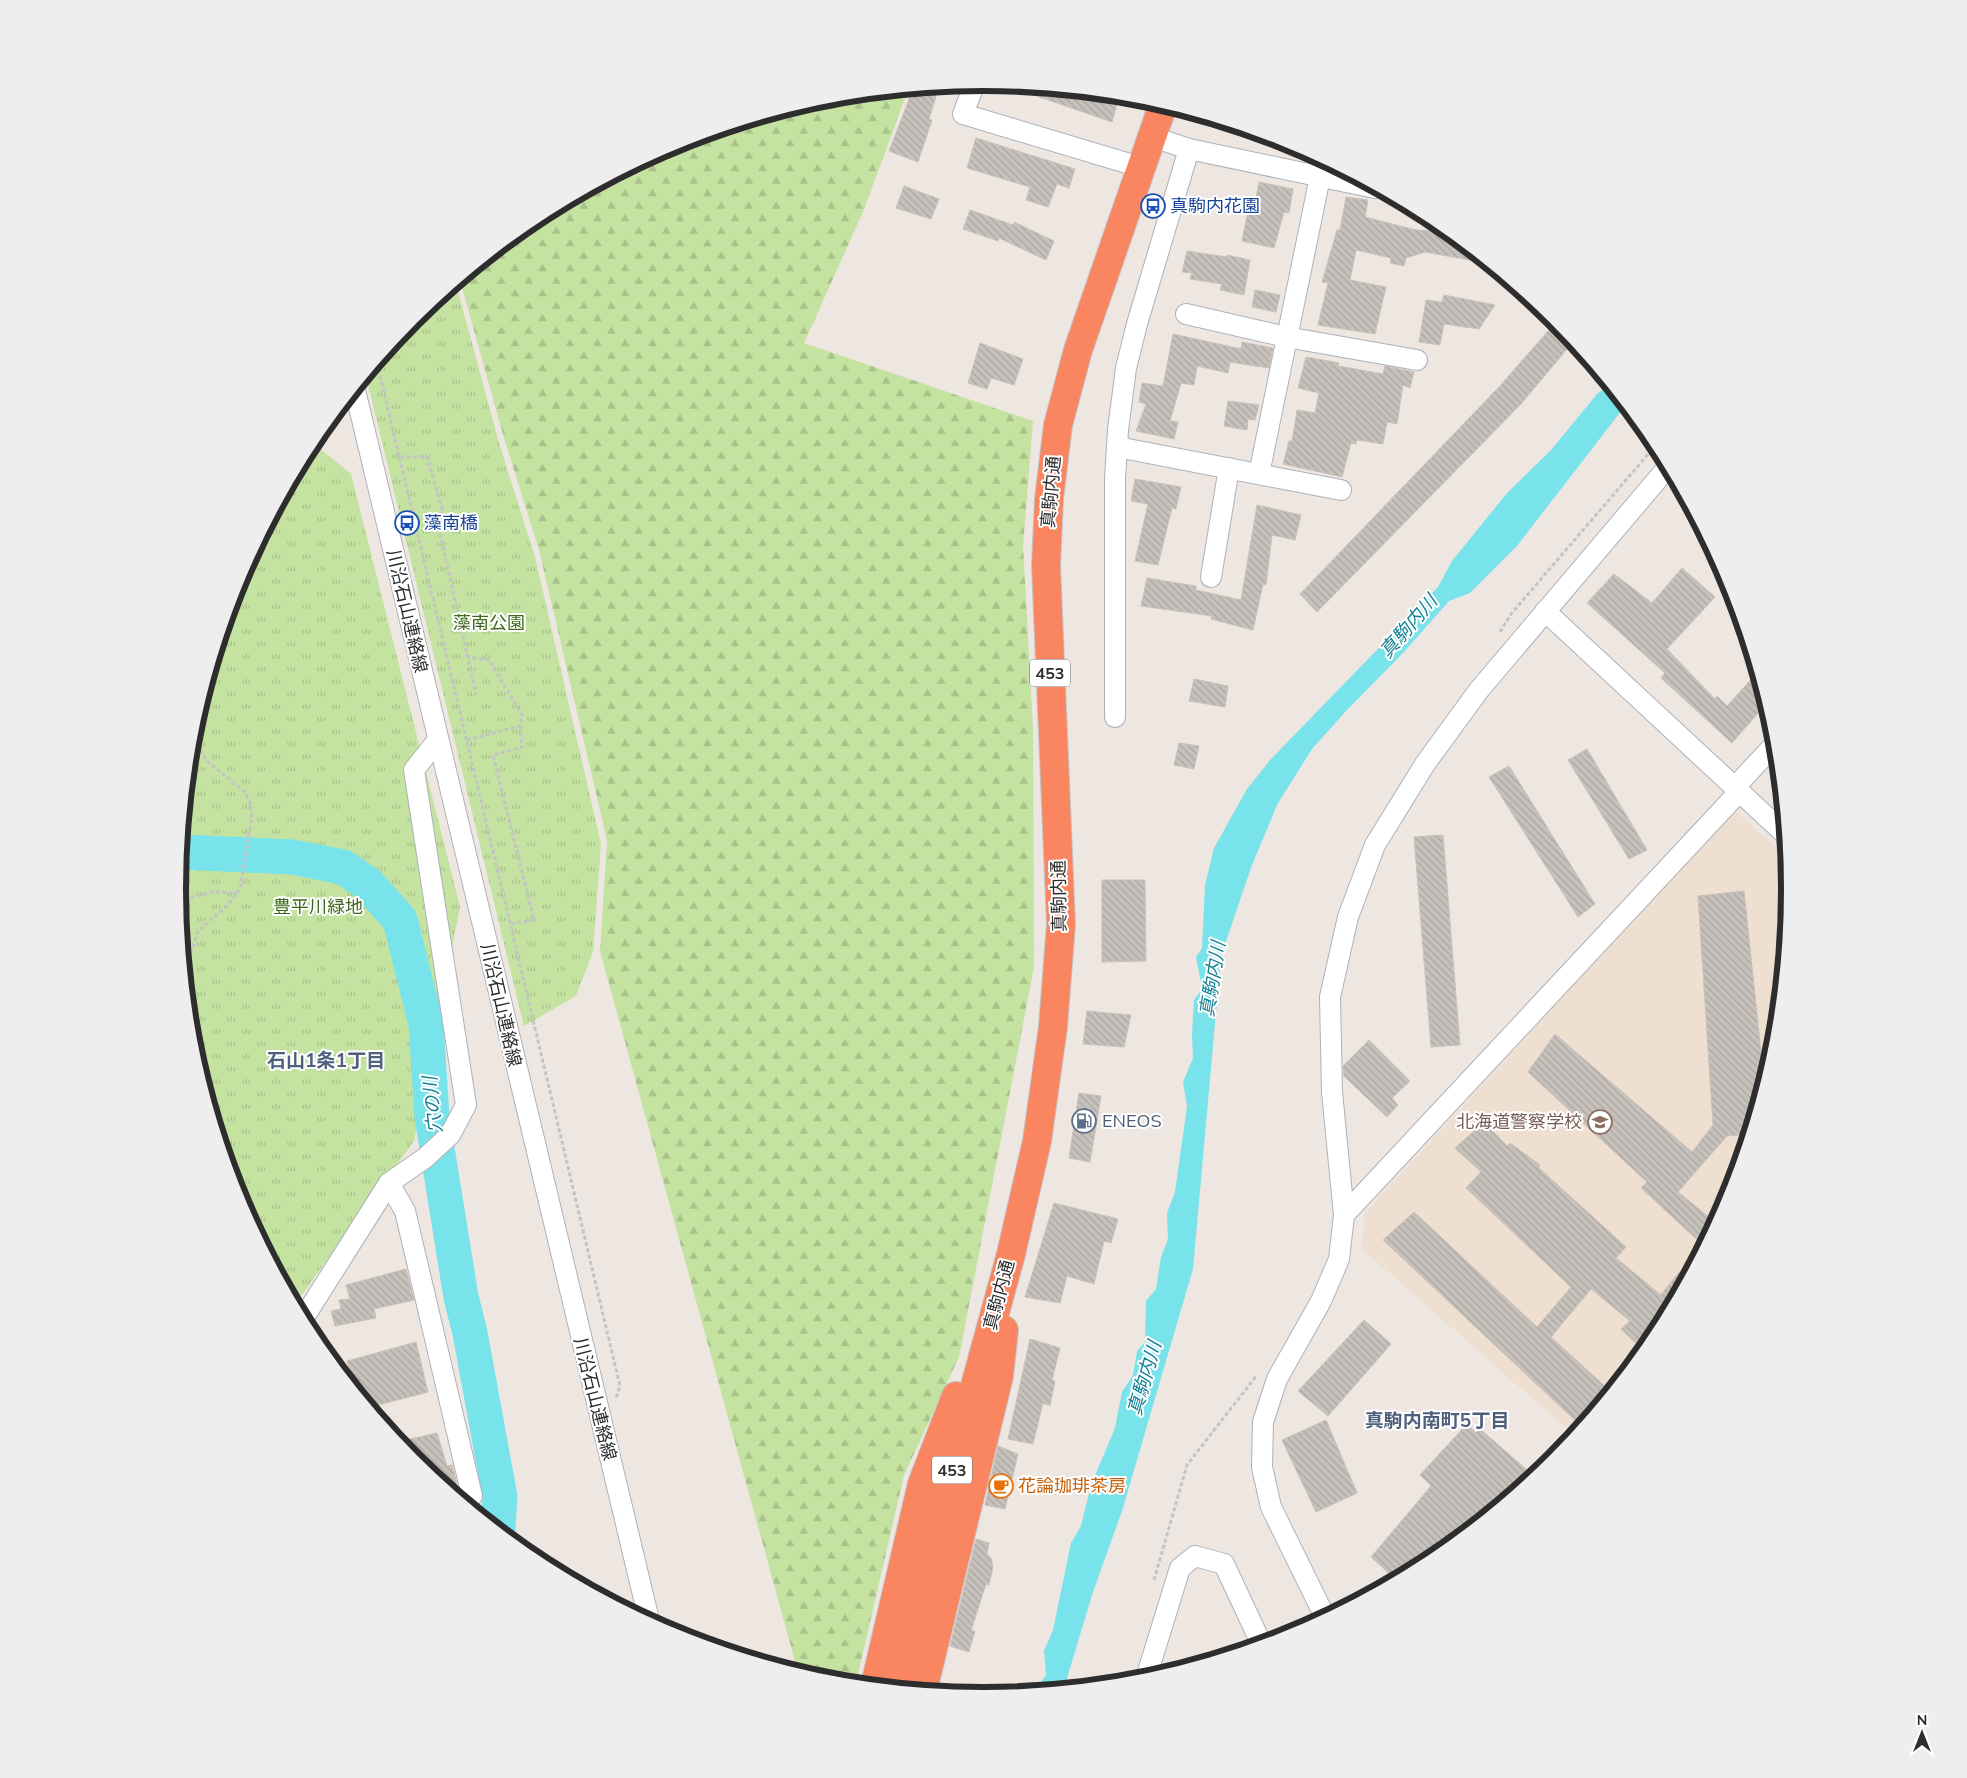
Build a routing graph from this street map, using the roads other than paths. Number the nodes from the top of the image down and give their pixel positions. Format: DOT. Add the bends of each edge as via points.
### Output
graph roads {
  1 [pos="972,91"];
  2 [pos="1161,112"];
  3 [pos="1152,137"];
  4 [pos="1189,149"];
  5 [pos="1140,167"];
  6 [pos="1320,177"];
  7 [pos="1354,183"];
  8 [pos="1186,314"];
  9 [pos="1286,337"];
  10 [pos="1418,360"];
  11 [pos="356,396"];
  12 [pos="1117,447"];
  13 [pos="1229,468"];
  14 [pos="1663,473"];
  15 [pos="1258,474"];
  16 [pos="1341,490"];
  17 [pos="1211,577"];
  18 [pos="1545,611"];
  19 [pos="1115,717"];
  20 [pos="437,740"];
  21 [pos="1769,752"];
  22 [pos="1737,790"];
  23 [pos="1779,829"];
  24 [pos="389,1183"];
  25 [pos="1344,1215"];
  26 [pos="1011,1254"];
  27 [pos="308,1312"];
  28 [pos="468,1497"];
  29 [pos="647,1611"];
  30 [pos="1322,1611"];
  31 [pos="1258,1637"];
  32 [pos="1149,1669"];
  33 [pos="876,1680"];
  34 [pos="898,1682"];
  35 [pos="924,1684"];
  1 -- 5 [label="street" via="963,114"];
  2 -- 3 [label="highway, 真駒内通 / 453"];
  3 -- 4 [label="street"];
  3 -- 5 [label="highway, 真駒内通 / 453"];
  4 -- 6 [label="street"];
  4 -- 12 [label="street" via="1126,368"];
  5 -- 26 [label="highway, 真駒内通 / 453" via="1078,350 1058,425 1052,472 1046,566 1061,924 1053,1027 1037,1141"];
  6 -- 7 [label="street"];
  6 -- 9 [label="street"];
  8 -- 9 [label="street"];
  9 -- 10 [label="street"];
  9 -- 15 [label="street"];
  11 -- 20 [label="street, 川沿石山連絡線"];
  12 -- 13 [label="street"];
  12 -- 19 [label="street"];
  13 -- 15 [label="street"];
  13 -- 17 [label="street"];
  14 -- 18 [label="street"];
  15 -- 16 [label="street"];
  18 -- 22 [label="street"];
  18 -- 25 [label="street" via="1479,690 1426,764 1375,845 1348,917 1330,997 1332,1092"];
  20 -- 24 [label="street" via="414,770 466,1105 450,1135 425,1158"];
  20 -- 29 [label="street, 川沿石山連絡線"];
  21 -- 22 [label="street"];
  22 -- 23 [label="street"];
  22 -- 25 [label="street"];
  24 -- 27 [label="street"];
  24 -- 28 [label="street" via="405,1211 472,1496"];
  25 -- 30 [label="street" via="1339,1259 1321,1301 1277,1379 1263,1422 1262,1467 1271,1508"];
  26 -- 33 [label="highway" via="922,1484"];
  26 -- 34 [label="highway, 真駒内通 / 453" via="933,1540"];
  26 -- 35 [label="highway" via="999,1376"];
  31 -- 32 [label="street" via="1224,1564 1195,1556 1180,1568"];
}
